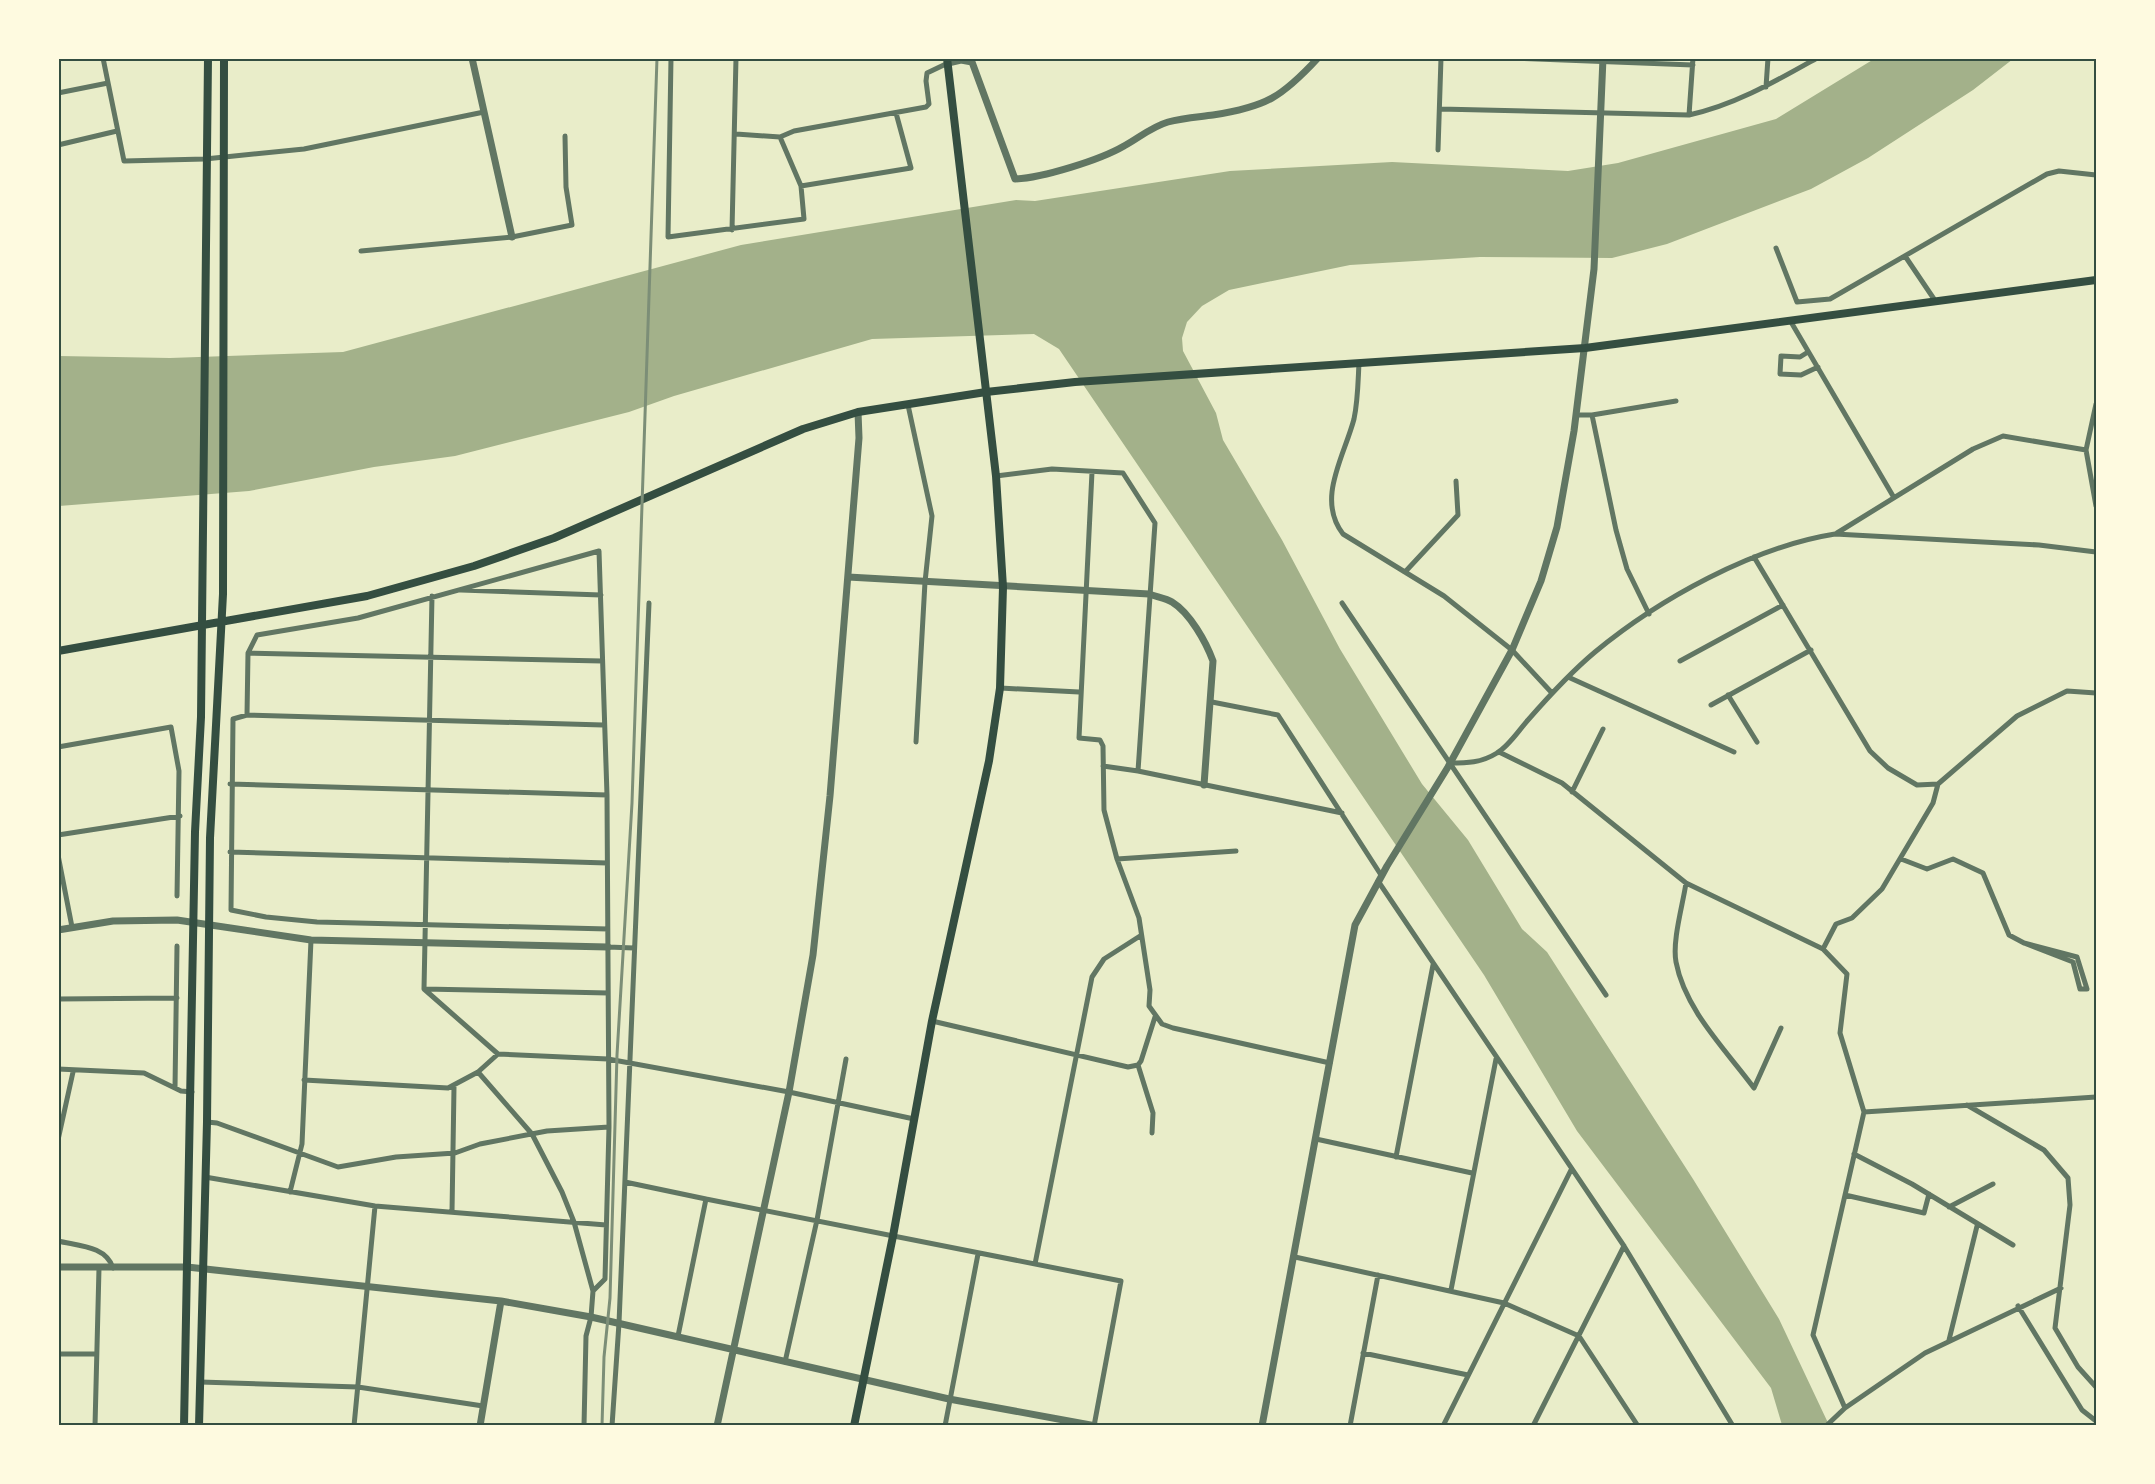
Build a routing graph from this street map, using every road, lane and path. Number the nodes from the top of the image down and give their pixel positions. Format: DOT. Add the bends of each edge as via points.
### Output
graph roads {
  1 [pos="103,58"];
  2 [pos="207,58"];
  3 [pos="224,58"];
  4 [pos="472,58"];
  5 [pos="671,58"];
  6 [pos="736,58"];
  7 [pos="1311,58"];
  8 [pos="1318,58"];
  9 [pos="1441,58"];
  10 [pos="1512,58"];
  11 [pos="1768,58"];
  12 [pos="1817,58"];
  13 [pos="1603,60"];
  14 [pos="947,61"];
  15 [pos="1693,62"];
  16 [pos="1308,70"];
  17 [pos="108,83"];
  18 [pos="1766,87"];
  19 [pos="58,93"];
  20 [pos="1440,109"];
  21 [pos="484,112"];
  22 [pos="896,113"];
  23 [pos="1600,113"];
  24 [pos="1689,116"];
  25 [pos="117,130"];
  26 [pos="736,134"];
  27 [pos="566,136"];
  28 [pos="780,137"];
  29 [pos="58,145"];
  30 [pos="1438,150"];
  31 [pos="222,157"];
  32 [pos="205,159"];
  33 [pos="2097,175"];
  34 [pos="801,186"];
  35 [pos="732,230"];
  36 [pos="512,237"];
  37 [pos="1776,248"];
  38 [pos="361,251"];
  39 [pos="1905,256"];
  40 [pos="2097,280"];
  41 [pos="1936,302"];
  42 [pos="1791,322"];
  43 [pos="1585,348"];
  44 [pos="1809,352"];
  45 [pos="1359,363"];
  46 [pos="1818,367"];
  47 [pos="986,392"];
  48 [pos="1676,401"];
  49 [pos="2097,404"];
  50 [pos="908,405"];
  51 [pos="858,412"];
  52 [pos="1576,415"];
  53 [pos="1592,415"];
  54 [pos="2086,450"];
  55 [pos="1092,472"];
  56 [pos="996,476"];
  57 [pos="1456,481"];
  58 [pos="1893,496"];
  59 [pos="2097,506"];
  60 [pos="1835,534"];
  61 [pos="2097,552"];
  62 [pos="1755,557"];
  63 [pos="1406,572"];
  64 [pos="848,577"];
  65 [pos="925,582"];
  66 [pos="1003,587"];
  67 [pos="454,590"];
  68 [pos="1084,592"];
  69 [pos="1149,594"];
  70 [pos="601,595"];
  71 [pos="432,596"];
  72 [pos="649,603"];
  73 [pos="1342,603"];
  74 [pos="1784,605"];
  75 [pos="1649,614"];
  76 [pos="220,622"];
  77 [pos="203,625"];
  78 [pos="1512,650"];
  79 [pos="1811,650"];
  80 [pos="58,651"];
  81 [pos="248,653"];
  82 [pos="431,656"];
  83 [pos="602,661"];
  84 [pos="1680,662"];
  85 [pos="1568,677"];
  86 [pos="1000,688"];
  87 [pos="1080,692"];
  88 [pos="1552,693"];
  89 [pos="2097,693"];
  90 [pos="1728,695"];
  91 [pos="1212,702"];
  92 [pos="1711,705"];
  93 [pos="246,715"];
  94 [pos="430,721"];
  95 [pos="603,724"];
  96 [pos="1603,729"];
  97 [pos="916,742"];
  98 [pos="1756,742"];
  99 [pos="58,747"];
  100 [pos="1500,752"];
  101 [pos="1734,752"];
  102 [pos="1449,765"];
  103 [pos="1103,766"];
  104 [pos="1138,771"];
  105 [pos="230,784"];
  106 [pos="1938,784"];
  107 [pos="1204,785"];
  108 [pos="428,789"];
  109 [pos="1572,792"];
  110 [pos="607,795"];
  111 [pos="1342,813"];
  112 [pos="180,816"];
  113 [pos="58,835"];
  114 [pos="1236,851"];
  115 [pos="230,852"];
  116 [pos="58,855"];
  117 [pos="425,857"];
  118 [pos="1117,859"];
  119 [pos="1901,859"];
  120 [pos="607,863"];
  121 [pos="1380,878"];
  122 [pos="1686,883"];
  123 [pos="177,896"];
  124 [pos="194,921"];
  125 [pos="209,923"];
  126 [pos="425,924"];
  127 [pos="72,927"];
  128 [pos="608,929"];
  129 [pos="58,930"];
  130 [pos="1140,936"];
  131 [pos="311,940"];
  132 [pos="425,942"];
  133 [pos="177,946"];
  134 [pos="608,947"];
  135 [pos="634,948"];
  136 [pos="1822,949"];
  137 [pos="1433,964"];
  138 [pos="424,989"];
  139 [pos="2080,989"];
  140 [pos="608,993"];
  141 [pos="1606,995"];
  142 [pos="177,998"];
  143 [pos="58,999"];
  144 [pos="1155,1017"];
  145 [pos="932,1021"];
  146 [pos="1781,1028"];
  147 [pos="498,1054"];
  148 [pos="1075,1055"];
  149 [pos="608,1059"];
  150 [pos="846,1059"];
  151 [pos="1496,1059"];
  152 [pos="630,1062"];
  153 [pos="1330,1063"];
  154 [pos="1138,1065"];
  155 [pos="58,1069"];
  156 [pos="73,1072"];
  157 [pos="478,1072"];
  158 [pos="304,1080"];
  159 [pos="454,1087"];
  160 [pos="175,1088"];
  161 [pos="192,1092"];
  162 [pos="789,1092"];
  163 [pos="2097,1097"];
  164 [pos="837,1102"];
  165 [pos="1967,1105"];
  166 [pos="1864,1112"];
  167 [pos="914,1119"];
  168 [pos="207,1122"];
  169 [pos="609,1127"];
  170 [pos="1152,1133"];
  171 [pos="532,1134"];
  172 [pos="1316,1139"];
  173 [pos="58,1140"];
  174 [pos="300,1152"];
  175 [pos="455,1153"];
  176 [pos="1854,1154"];
  177 [pos="1396,1157"];
  178 [pos="1572,1170"];
  179 [pos="1472,1173"];
  180 [pos="206,1177"];
  181 [pos="625,1182"];
  182 [pos="1993,1184"];
  183 [pos="290,1192"];
  184 [pos="1929,1194"];
  185 [pos="1845,1195"];
  186 [pos="706,1199"];
  187 [pos="375,1206"];
  188 [pos="1948,1207"];
  189 [pos="764,1209"];
  190 [pos="453,1212"];
  191 [pos="817,1220"];
  192 [pos="574,1222"];
  193 [pos="606,1225"];
  194 [pos="1977,1226"];
  195 [pos="893,1236"];
  196 [pos="59,1242"];
  197 [pos="2013,1245"];
  198 [pos="1624,1246"];
  199 [pos="978,1254"];
  200 [pos="1295,1257"];
  201 [pos="1035,1264"];
  202 [pos="58,1267"];
  203 [pos="187,1267"];
  204 [pos="99,1268"];
  205 [pos="113,1268"];
  206 [pos="203,1269"];
  207 [pos="1378,1275"];
  208 [pos="366,1286"];
  209 [pos="2061,1288"];
  210 [pos="1451,1290"];
  211 [pos="593,1292"];
  212 [pos="501,1301"];
  213 [pos="1504,1302"];
  214 [pos="2018,1306"];
  215 [pos="591,1317"];
  216 [pos="619,1323"];
  217 [pos="678,1336"];
  218 [pos="1578,1336"];
  219 [pos="1949,1340"];
  220 [pos="734,1350"];
  221 [pos="1364,1353"];
  222 [pos="58,1354"];
  223 [pos="96,1354"];
  224 [pos="785,1362"];
  225 [pos="1468,1375"];
  226 [pos="863,1380"];
  227 [pos="200,1382"];
  228 [pos="358,1387"];
  229 [pos="2097,1387"];
  230 [pos="949,1398"];
  231 [pos="483,1406"];
  232 [pos="1845,1408"];
  233 [pos="2097,1421"];
  234 [pos="95,1425"];
  235 [pos="184,1425"];
  236 [pos="199,1425"];
  237 [pos="354,1425"];
  238 [pos="480,1425"];
  239 [pos="584,1425"];
  240 [pos="612,1425"];
  241 [pos="717,1425"];
  242 [pos="854,1425"];
  243 [pos="945,1425"];
  244 [pos="1095,1425"];
  245 [pos="1262,1425"];
  246 [pos="1350,1425"];
  247 [pos="1443,1425"];
  248 [pos="1533,1425"];
  249 [pos="1638,1425"];
  250 [pos="1733,1425"];
  251 [pos="1826,1425"];
  1 -- 17 [label="street"];
  2 -- 32 [label="main road"];
  3 -- 31 [label="main road"];
  4 -- 21 [label="street"];
  5 -- 35 [label="street" via="668,237"];
  6 -- 26 [label="street"];
  7 -- 16 [label="street"];
  8 -- 16 [label="street"];
  9 -- 20 [label="street"];
  10 -- 13 [label="street"];
  11 -- 18 [label="street"];
  12 -- 18 [label="street"];
  13 -- 15 [label="street"];
  13 -- 23 [label="street"];
  14 -- 16 [label="street" via="972,62 1015,179 1029,179 1123,147 1168,122 1259,105 1291,88"];
  14 -- 22 [label="street" via="927,72 926,107"];
  14 -- 47 [label="main road"];
  15 -- 24 [label="street"];
  17 -- 19 [label="street"];
  17 -- 25 [label="street"];
  18 -- 24 [label="street"];
  20 -- 23 [label="street"];
  20 -- 30 [label="street"];
  21 -- 31 [label="street" via="304,149"];
  21 -- 36 [label="street"];
  22 -- 28 [label="street" via="794,131"];
  22 -- 34 [label="street" via="911,168"];
  23 -- 24 [label="street"];
  23 -- 43 [label="street" via="1594,269"];
  25 -- 29 [label="street"];
  25 -- 32 [label="street" via="124,161"];
  26 -- 28 [label="street"];
  26 -- 35 [label="street"];
  27 -- 36 [label="street" via="566,188 572,225"];
  28 -- 34 [label="street"];
  31 -- 32 [label="street"];
  31 -- 76 [label="main road"];
  32 -- 77 [label="main road"];
  33 -- 39 [label="street" via="2059,171 2047,174"];
  34 -- 35 [label="street" via="804,219"];
  36 -- 38 [label="street"];
  37 -- 39 [label="street" via="1797,302 1830,299"];
  39 -- 41 [label="street"];
  40 -- 41 [label="main road"];
  41 -- 42 [label="main road"];
  42 -- 43 [label="main road"];
  42 -- 44 [label="street"];
  43 -- 45 [label="main road"];
  43 -- 52 [label="street"];
  44 -- 46 [label="street"];
  44 -- 46 [label="street" via="1800,357 1781,356 1780,374 1801,375"];
  45 -- 47 [label="main road" via="1075,382"];
  45 -- 63 [label="street" via="1354,418 1330,508 1344,534"];
  46 -- 58 [label="street"];
  47 -- 50 [label="main road"];
  47 -- 56 [label="main road"];
  48 -- 53 [label="street"];
  49 -- 54 [label="street"];
  50 -- 51 [label="main road"];
  50 -- 65 [label="street" via="932,516"];
  51 -- 64 [label="street" via="860,438"];
  51 -- 76 [label="main road" via="803,429 554,538 474,566 367,597"];
  52 -- 53 [label="street"];
  52 -- 78 [label="street" via="1557,528 1541,582"];
  53 -- 75 [label="street" via="1627,569"];
  54 -- 58 [label="street" via="2004,436 1973,449"];
  54 -- 59 [label="street"];
  55 -- 56 [label="street" via="1052,469"];
  55 -- 68 [label="street"];
  55 -- 69 [label="street" via="1122,473 1155,523"];
  56 -- 66 [label="main road"];
  57 -- 63 [label="street" via="1458,515"];
  58 -- 60 [label="street"];
  60 -- 61 [label="street" via="2039,545"];
  60 -- 62 [label="street" via="1810,538"];
  62 -- 74 [label="street"];
  62 -- 75 [label="street"];
  63 -- 78 [label="street" via="1444,596"];
  64 -- 65 [label="street"];
  64 -- 162 [label="street" via="813,955"];
  65 -- 66 [label="street"];
  65 -- 97 [label="street"];
  66 -- 68 [label="street"];
  66 -- 86 [label="main road"];
  67 -- 70 [label="street"];
  67 -- 70 [label="street" via="599,551"];
  67 -- 71 [label="street"];
  68 -- 69 [label="street"];
  68 -- 87 [label="street"];
  69 -- 91 [label="street" via="1180,608 1209,648 1214,661"];
  69 -- 104 [label="street"];
  70 -- 83 [label="street"];
  71 -- 81 [label="street" via="358,618 257,635"];
  71 -- 82 [label="street"];
  72 -- 135 [label="street"];
  73 -- 102 [label="street"];
  74 -- 79 [label="street"];
  74 -- 84 [label="street"];
  75 -- 85 [label="street" via="1595,651"];
  76 -- 77 [label="main road"];
  76 -- 125 [label="main road"];
  77 -- 80 [label="main road"];
  77 -- 124 [label="main road"];
  78 -- 88 [label="street"];
  78 -- 102 [label="street"];
  79 -- 90 [label="street"];
  79 -- 106 [label="street" via="1870,751 1917,786"];
  81 -- 82 [label="street"];
  81 -- 93 [label="street"];
  82 -- 83 [label="street"];
  82 -- 94 [label="street"];
  83 -- 95 [label="street"];
  85 -- 88 [label="street"];
  85 -- 101 [label="street"];
  86 -- 87 [label="street"];
  86 -- 145 [label="main road" via="989,761"];
  87 -- 103 [label="street" via="1079,738 1100,740"];
  88 -- 100 [label="street"];
  89 -- 106 [label="street" via="2067,692 2017,716"];
  90 -- 92 [label="street"];
  90 -- 98 [label="street"];
  91 -- 107 [label="street"];
  91 -- 111 [label="street" via="1278,715"];
  93 -- 94 [label="street"];
  93 -- 105 [label="street" via="233,719"];
  94 -- 95 [label="street"];
  94 -- 108 [label="street"];
  95 -- 110 [label="street"];
  96 -- 109 [label="street"];
  99 -- 112 [label="street" via="170,725 179,771"];
  100 -- 102 [label="street" via="1471,764"];
  100 -- 109 [label="street" via="1562,783"];
  102 -- 121 [label="street"];
  102 -- 141 [label="street" via="1486,813"];
  103 -- 104 [label="street"];
  103 -- 118 [label="street" via="1104,810"];
  104 -- 107 [label="street"];
  105 -- 108 [label="street"];
  105 -- 115 [label="street"];
  106 -- 119 [label="street" via="1933,803"];
  107 -- 111 [label="street"];
  108 -- 110 [label="street"];
  108 -- 117 [label="street"];
  109 -- 122 [label="street"];
  110 -- 120 [label="street"];
  111 -- 121 [label="street"];
  112 -- 113 [label="street"];
  112 -- 123 [label="street"];
  114 -- 118 [label="street"];
  115 -- 117 [label="street"];
  115 -- 126 [label="street" via="231,910 283,920"];
  116 -- 127 [label="street"];
  117 -- 120 [label="street"];
  117 -- 126 [label="street"];
  118 -- 130 [label="street" via="1137,910"];
  119 -- 136 [label="street" via="1882,889 1852,918 1836,924"];
  119 -- 139 [label="street" via="1927,869 1953,859 1983,873 2009,935 2073,962"];
  120 -- 128 [label="street"];
  121 -- 137 [label="street"];
  121 -- 153 [label="street" via="1355,925"];
  122 -- 136 [label="street"];
  122 -- 146 [label="street" via="1676,960 1686,992 1754,1088"];
  124 -- 125 [label="street"];
  124 -- 127 [label="street" via="113,921"];
  124 -- 161 [label="main road"];
  125 -- 131 [label="street"];
  125 -- 168 [label="main road"];
  126 -- 128 [label="street"];
  126 -- 132 [label="street"];
  127 -- 129 [label="street"];
  128 -- 134 [label="street"];
  130 -- 144 [label="street" via="1150,990 1149,1006"];
  130 -- 148 [label="street" via="1114,951 1097,967"];
  131 -- 132 [label="street"];
  131 -- 158 [label="street"];
  132 -- 134 [label="street"];
  132 -- 138 [label="street"];
  133 -- 142 [label="street"];
  134 -- 135 [label="street"];
  134 -- 140 [label="street"];
  135 -- 152 [label="street"];
  136 -- 166 [label="street" via="1848,974 1840,1033"];
  137 -- 151 [label="street"];
  137 -- 177 [label="street"];
  138 -- 140 [label="street"];
  138 -- 147 [label="street"];
  140 -- 149 [label="street"];
  142 -- 143 [label="street"];
  142 -- 160 [label="street"];
  144 -- 153 [label="street" via="1173,1028"];
  144 -- 154 [label="street"];
  145 -- 148 [label="street"];
  145 -- 167 [label="main road"];
  147 -- 149 [label="street"];
  147 -- 157 [label="street"];
  148 -- 154 [label="street" via="1128,1067"];
  148 -- 201 [label="street"];
  149 -- 152 [label="street"];
  149 -- 169 [label="street"];
  150 -- 164 [label="street"];
  151 -- 178 [label="street"];
  151 -- 179 [label="street"];
  152 -- 162 [label="street"];
  152 -- 181 [label="street"];
  153 -- 172 [label="street"];
  154 -- 170 [label="street" via="1153,1113"];
  155 -- 156 [label="street"];
  156 -- 160 [label="street" via="126,1070 144,1073"];
  156 -- 173 [label="street"];
  157 -- 159 [label="street"];
  157 -- 171 [label="street"];
  158 -- 159 [label="street"];
  158 -- 174 [label="street"];
  159 -- 175 [label="street"];
  160 -- 161 [label="street"];
  161 -- 203 [label="main road"];
  162 -- 164 [label="street"];
  162 -- 189 [label="street"];
  163 -- 165 [label="street"];
  164 -- 167 [label="street"];
  164 -- 191 [label="street"];
  165 -- 166 [label="street"];
  165 -- 209 [label="street" via="2044,1150 2068,1178 2070,1205"];
  166 -- 176 [label="street"];
  167 -- 195 [label="main road"];
  168 -- 174 [label="street"];
  168 -- 180 [label="main road"];
  169 -- 171 [label="street"];
  169 -- 193 [label="street"];
  171 -- 175 [label="street"];
  171 -- 192 [label="street"];
  172 -- 177 [label="street"];
  172 -- 200 [label="street"];
  174 -- 175 [label="street" via="338,1167 396,1157"];
  174 -- 183 [label="street"];
  175 -- 190 [label="street"];
  176 -- 184 [label="street"];
  176 -- 185 [label="street"];
  177 -- 179 [label="street"];
  178 -- 198 [label="street"];
  178 -- 213 [label="street"];
  179 -- 210 [label="street"];
  180 -- 183 [label="street"];
  180 -- 206 [label="main road"];
  181 -- 186 [label="street"];
  181 -- 216 [label="street"];
  182 -- 188 [label="street"];
  183 -- 187 [label="street"];
  184 -- 185 [label="street" via="1924,1213"];
  184 -- 188 [label="street"];
  185 -- 232 [label="street" via="1813,1335"];
  186 -- 189 [label="street"];
  186 -- 217 [label="street"];
  187 -- 190 [label="street"];
  187 -- 208 [label="street"];
  188 -- 194 [label="street"];
  189 -- 191 [label="street"];
  189 -- 220 [label="street"];
  190 -- 192 [label="street"];
  191 -- 195 [label="street"];
  191 -- 224 [label="street"];
  192 -- 193 [label="street"];
  192 -- 211 [label="street"];
  193 -- 211 [label="street" via="605,1279"];
  194 -- 197 [label="street"];
  194 -- 219 [label="street"];
  195 -- 199 [label="street"];
  195 -- 226 [label="main road"];
  196 -- 205 [label="street" via="97,1250 110,1259"];
  198 -- 218 [label="street"];
  198 -- 250 [label="street"];
  199 -- 201 [label="street"];
  199 -- 230 [label="street"];
  200 -- 207 [label="street"];
  200 -- 245 [label="street"];
  201 -- 244 [label="street" via="1121,1281"];
  202 -- 204 [label="street"];
  203 -- 205 [label="street"];
  203 -- 206 [label="street"];
  203 -- 235 [label="main road"];
  204 -- 205 [label="street"];
  204 -- 223 [label="street"];
  206 -- 208 [label="street"];
  206 -- 227 [label="main road"];
  207 -- 210 [label="street"];
  207 -- 221 [label="street"];
  208 -- 212 [label="street"];
  208 -- 228 [label="street"];
  209 -- 214 [label="street"];
  209 -- 229 [label="street" via="2055,1328 2078,1367"];
  210 -- 213 [label="street"];
  211 -- 215 [label="street"];
  212 -- 215 [label="street"];
  212 -- 231 [label="street"];
  213 -- 218 [label="street"];
  213 -- 225 [label="street"];
  214 -- 219 [label="street"];
  214 -- 233 [label="street" via="2082,1410"];
  215 -- 216 [label="street"];
  215 -- 239 [label="street" via="586,1336"];
  216 -- 217 [label="street"];
  216 -- 240 [label="street"];
  217 -- 220 [label="street"];
  218 -- 248 [label="street"];
  218 -- 249 [label="street"];
  219 -- 232 [label="street"];
  220 -- 224 [label="street"];
  220 -- 241 [label="street"];
  221 -- 225 [label="street"];
  221 -- 246 [label="street"];
  222 -- 223 [label="street"];
  223 -- 234 [label="street"];
  224 -- 226 [label="street"];
  225 -- 247 [label="street"];
  226 -- 230 [label="street"];
  226 -- 242 [label="main road"];
  227 -- 228 [label="street"];
  227 -- 236 [label="main road"];
  228 -- 231 [label="street"];
  228 -- 237 [label="street"];
  230 -- 243 [label="street"];
  230 -- 244 [label="street"];
  231 -- 238 [label="street"];
  232 -- 251 [label="street"];
}
